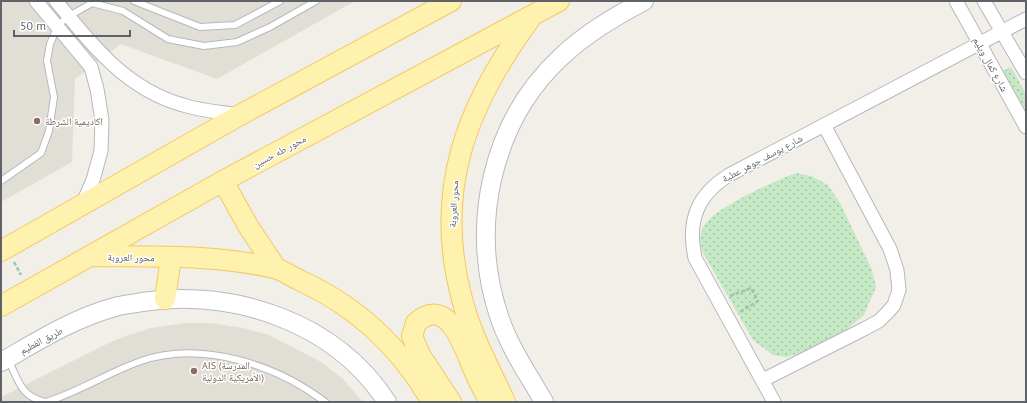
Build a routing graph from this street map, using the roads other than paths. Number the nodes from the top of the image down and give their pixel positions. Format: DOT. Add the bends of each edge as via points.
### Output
graph roads {
  1 [pos="36,1"];
  2 [pos="56,1"];
  3 [pos="100,1"];
  4 [pos="134,1"];
  5 [pos="280,1"];
  6 [pos="316,1"];
  7 [pos="451,1"];
  8 [pos="559,1"];
  9 [pos="644,1"];
  10 [pos="956,1"];
  11 [pos="984,1"];
  12 [pos="92,3"];
  13 [pos="532,15"];
  14 [pos="69,16"];
  15 [pos="1026,19"];
  16 [pos="58,25"];
  17 [pos="1002,31"];
  18 [pos="980,43"];
  19 [pos="1026,73"];
  20 [pos="240,115"];
  21 [pos="824,125"];
  22 [pos="1026,127"];
  23 [pos="1,181"];
  24 [pos="223,181"];
  25 [pos="82,205"];
  26 [pos="3,249"];
  27 [pos="88,256"];
  28 [pos="171,257"];
  29 [pos="276,268"];
  30 [pos="165,299"];
  31 [pos="1,306"];
  32 [pos="4,360"];
  33 [pos="763,380"];
  34 [pos="46,402"];
  35 [pos="325,402"];
  36 [pos="387,402"];
  37 [pos="432,402"];
  38 [pos="451,402"];
  39 [pos="490,402"];
  40 [pos="505,402"];
  41 [pos="544,402"];
  42 [pos="774,402"];
  1 -- 16 [label="street"];
  2 -- 14 [label="street"];
  3 -- 12 [label="lane"];
  4 -- 5 [label="lane" via="200,28 235,24"];
  6 -- 12 [label="lane" via="237,42 204,46 168,39 123,11"];
  7 -- 20 [label="main road"];
  8 -- 13 [label="main road, محور طه حسين"];
  9 -- 41 [label="street" via="588,34 560,57 537,83 517,112 502,144 491,178 485,241 490,283 499,317 513,349"];
  10 -- 18 [label="street, شارع كمال ويليم"];
  11 -- 17 [label="street"];
  12 -- 14 [label="lane"];
  13 -- 24 [label="main road, محور طه حسين"];
  13 -- 40 [label="main road, محور العروبة" via="501,62 473,116 461,146 454,177 451,209 451,242 462,299 471,327"];
  14 -- 16 [label="lane"];
  14 -- 20 [label="street" via="104,57 124,75 153,94 184,106"];
  15 -- 17 [label="street, شارع يوسف جوهر عطية"];
  16 -- 23 [label="lane" via="50,44 47,61 54,97 49,131 41,153"];
  16 -- 25 [label="street" via="90,67 101,104 101,151 93,180"];
  17 -- 18 [label="street, شارع يوسف جوهر عطية"];
  17 -- 19 [label="street"];
  18 -- 21 [label="street, شارع يوسف جوهر عطية"];
  18 -- 22 [label="street, شارع كمال ويليم"];
  20 -- 25 [label="main road"];
  21 -- 33 [label="street, شارع يوسف جوهر عطية" via="729,174 710,189 695,214 692,244 697,262"];
  21 -- 33 [label="street" via="890,249 897,270 899,290 894,304 879,321"];
  24 -- 27 [label="main road, محور طه حسين"];
  24 -- 29 [label="main road" via="248,226"];
  25 -- 26 [label="main road"];
  27 -- 28 [label="main road, محور العروبة"];
  27 -- 31 [label="main road, محور طه حسين"];
  28 -- 29 [label="main road, محور العروبة" via="225,260"];
  28 -- 30 [label="main road"];
  29 -- 37 [label="main road, محور العروبة" via="337,300 375,329 407,364"];
  30 -- 32 [label="street, طريق الفطيم" via="116,306 81,319"];
  30 -- 36 [label="street, طريق الفطيم" via="196,298 231,302 265,311 298,325 328,342 356,364"];
  32 -- 34 [label="lane" via="23,390 32,399"];
  33 -- 42 [label="street, شارع يوسف جوهر عطية"];
  34 -- 35 [label="lane" via="131,364 174,353 208,354 242,360 308,389"];
  38 -- 39 [label="main road" via="420,355 412,336 416,322 428,315 442,316 458,334"];
}
